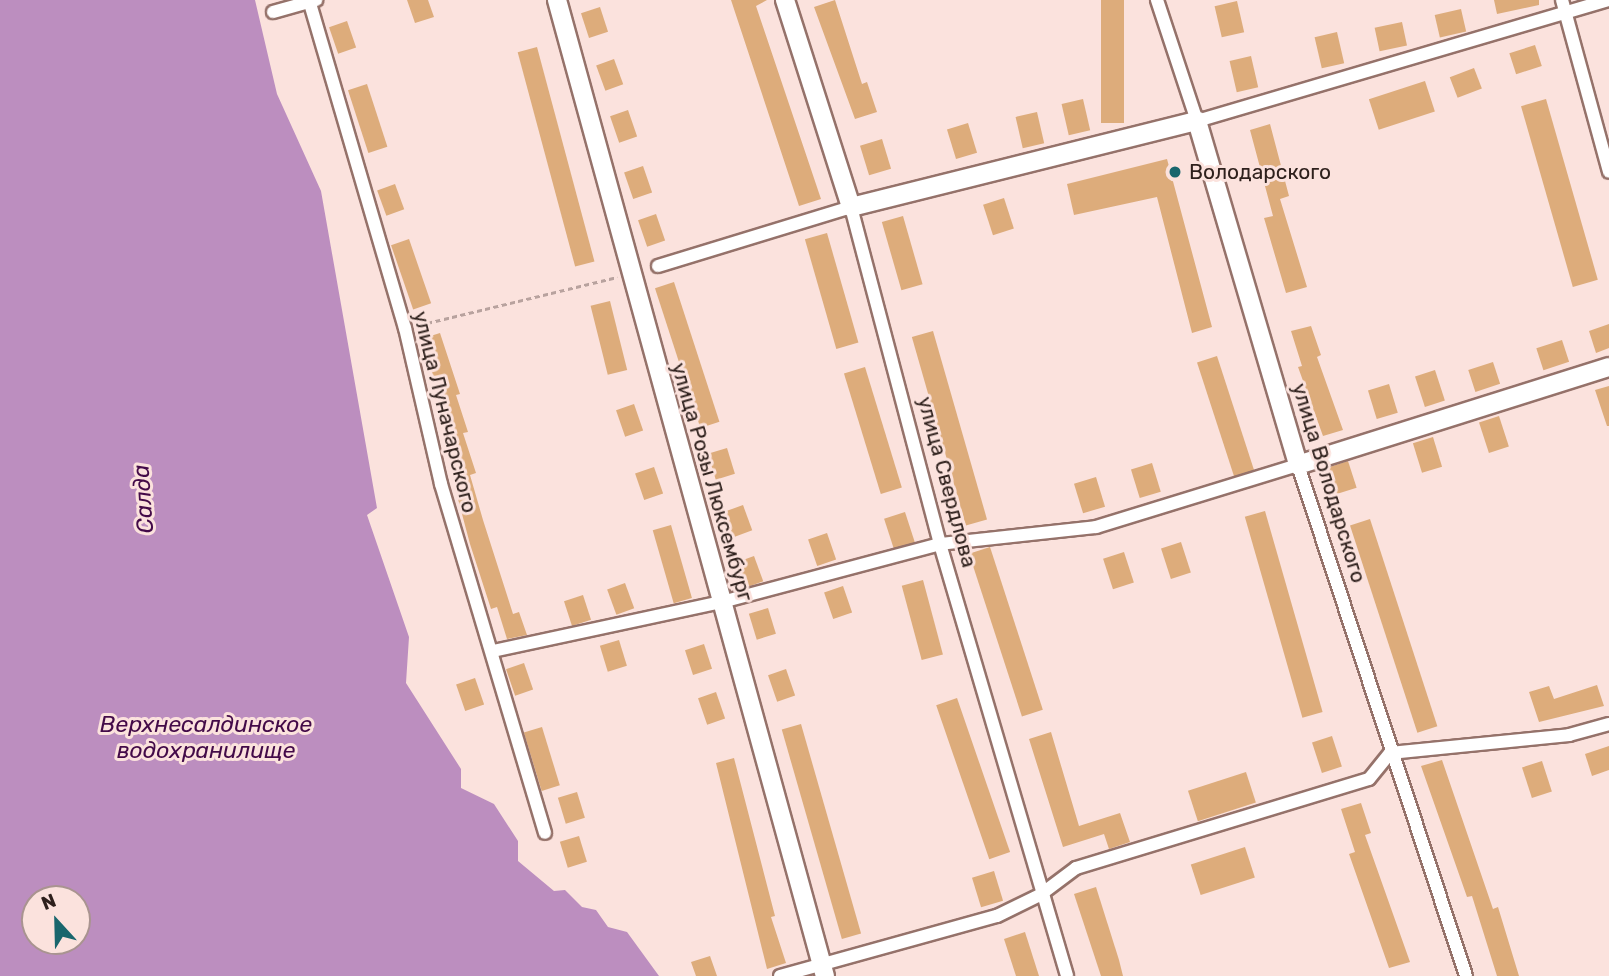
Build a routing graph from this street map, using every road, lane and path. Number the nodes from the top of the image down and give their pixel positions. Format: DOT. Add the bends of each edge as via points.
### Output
graph roads {
  1 [pos="557,0"];
  2 [pos="785,0"];
  3 [pos="1157,0"];
  4 [pos="1562,0"];
  5 [pos="1609,0"];
  6 [pos="312,1"];
  7 [pos="273,12"];
  8 [pos="1565,13"];
  9 [pos="1198,121"];
  10 [pos="1609,173"];
  11 [pos="850,208"];
  12 [pos="658,266"];
  13 [pos="631,274"];
  14 [pos="405,328"];
  15 [pos="1609,367"];
  16 [pos="1298,465"];
  17 [pos="940,544"];
  18 [pos="722,602"];
  19 [pos="494,652"];
  20 [pos="1609,724"];
  21 [pos="1390,753"];
  22 [pos="545,833"];
  23 [pos="1040,895"];
  24 [pos="823,970"];
  25 [pos="780,976"];
  26 [pos="1067,976"];
  27 [pos="1466,976"];
  1 -- 13 [label="street, улица Розы Люксембург"];
  2 -- 11 [label="street, улица Свердлова"];
  3 -- 9 [label="street, улица Володарского"];
  4 -- 8 [label="street"];
  5 -- 8 [label="street"];
  6 -- 7 [label="street"];
  6 -- 14 [label="street, улица Луначарского"];
  8 -- 9 [label="street"];
  8 -- 10 [label="street"];
  9 -- 11 [label="street"];
  9 -- 16 [label="street, улица Володарского"];
  11 -- 12 [label="street"];
  11 -- 17 [label="street, улица Свердлова"];
  13 -- 14 [label="path"];
  13 -- 18 [label="street, улица Розы Люксембург"];
  14 -- 19 [label="street, улица Луначарского" via="441,484"];
  15 -- 16 [label="street"];
  16 -- 17 [label="street" via="1096,527"];
  16 -- 21 [label="street, улица Володарского"];
  17 -- 18 [label="street"];
  17 -- 23 [label="street, улица Свердлова"];
  18 -- 19 [label="street"];
  18 -- 24 [label="street, улица Розы Люксембург"];
  19 -- 22 [label="street, улица Луначарского"];
  20 -- 21 [label="street" via="1569,734"];
  21 -- 23 [label="street" via="1369,779 1076,868"];
  21 -- 27 [label="street, улица Володарского"];
  23 -- 24 [label="street" via="997,916"];
  23 -- 26 [label="street, улица Свердлова"];
  24 -- 25 [label="street"];
}
